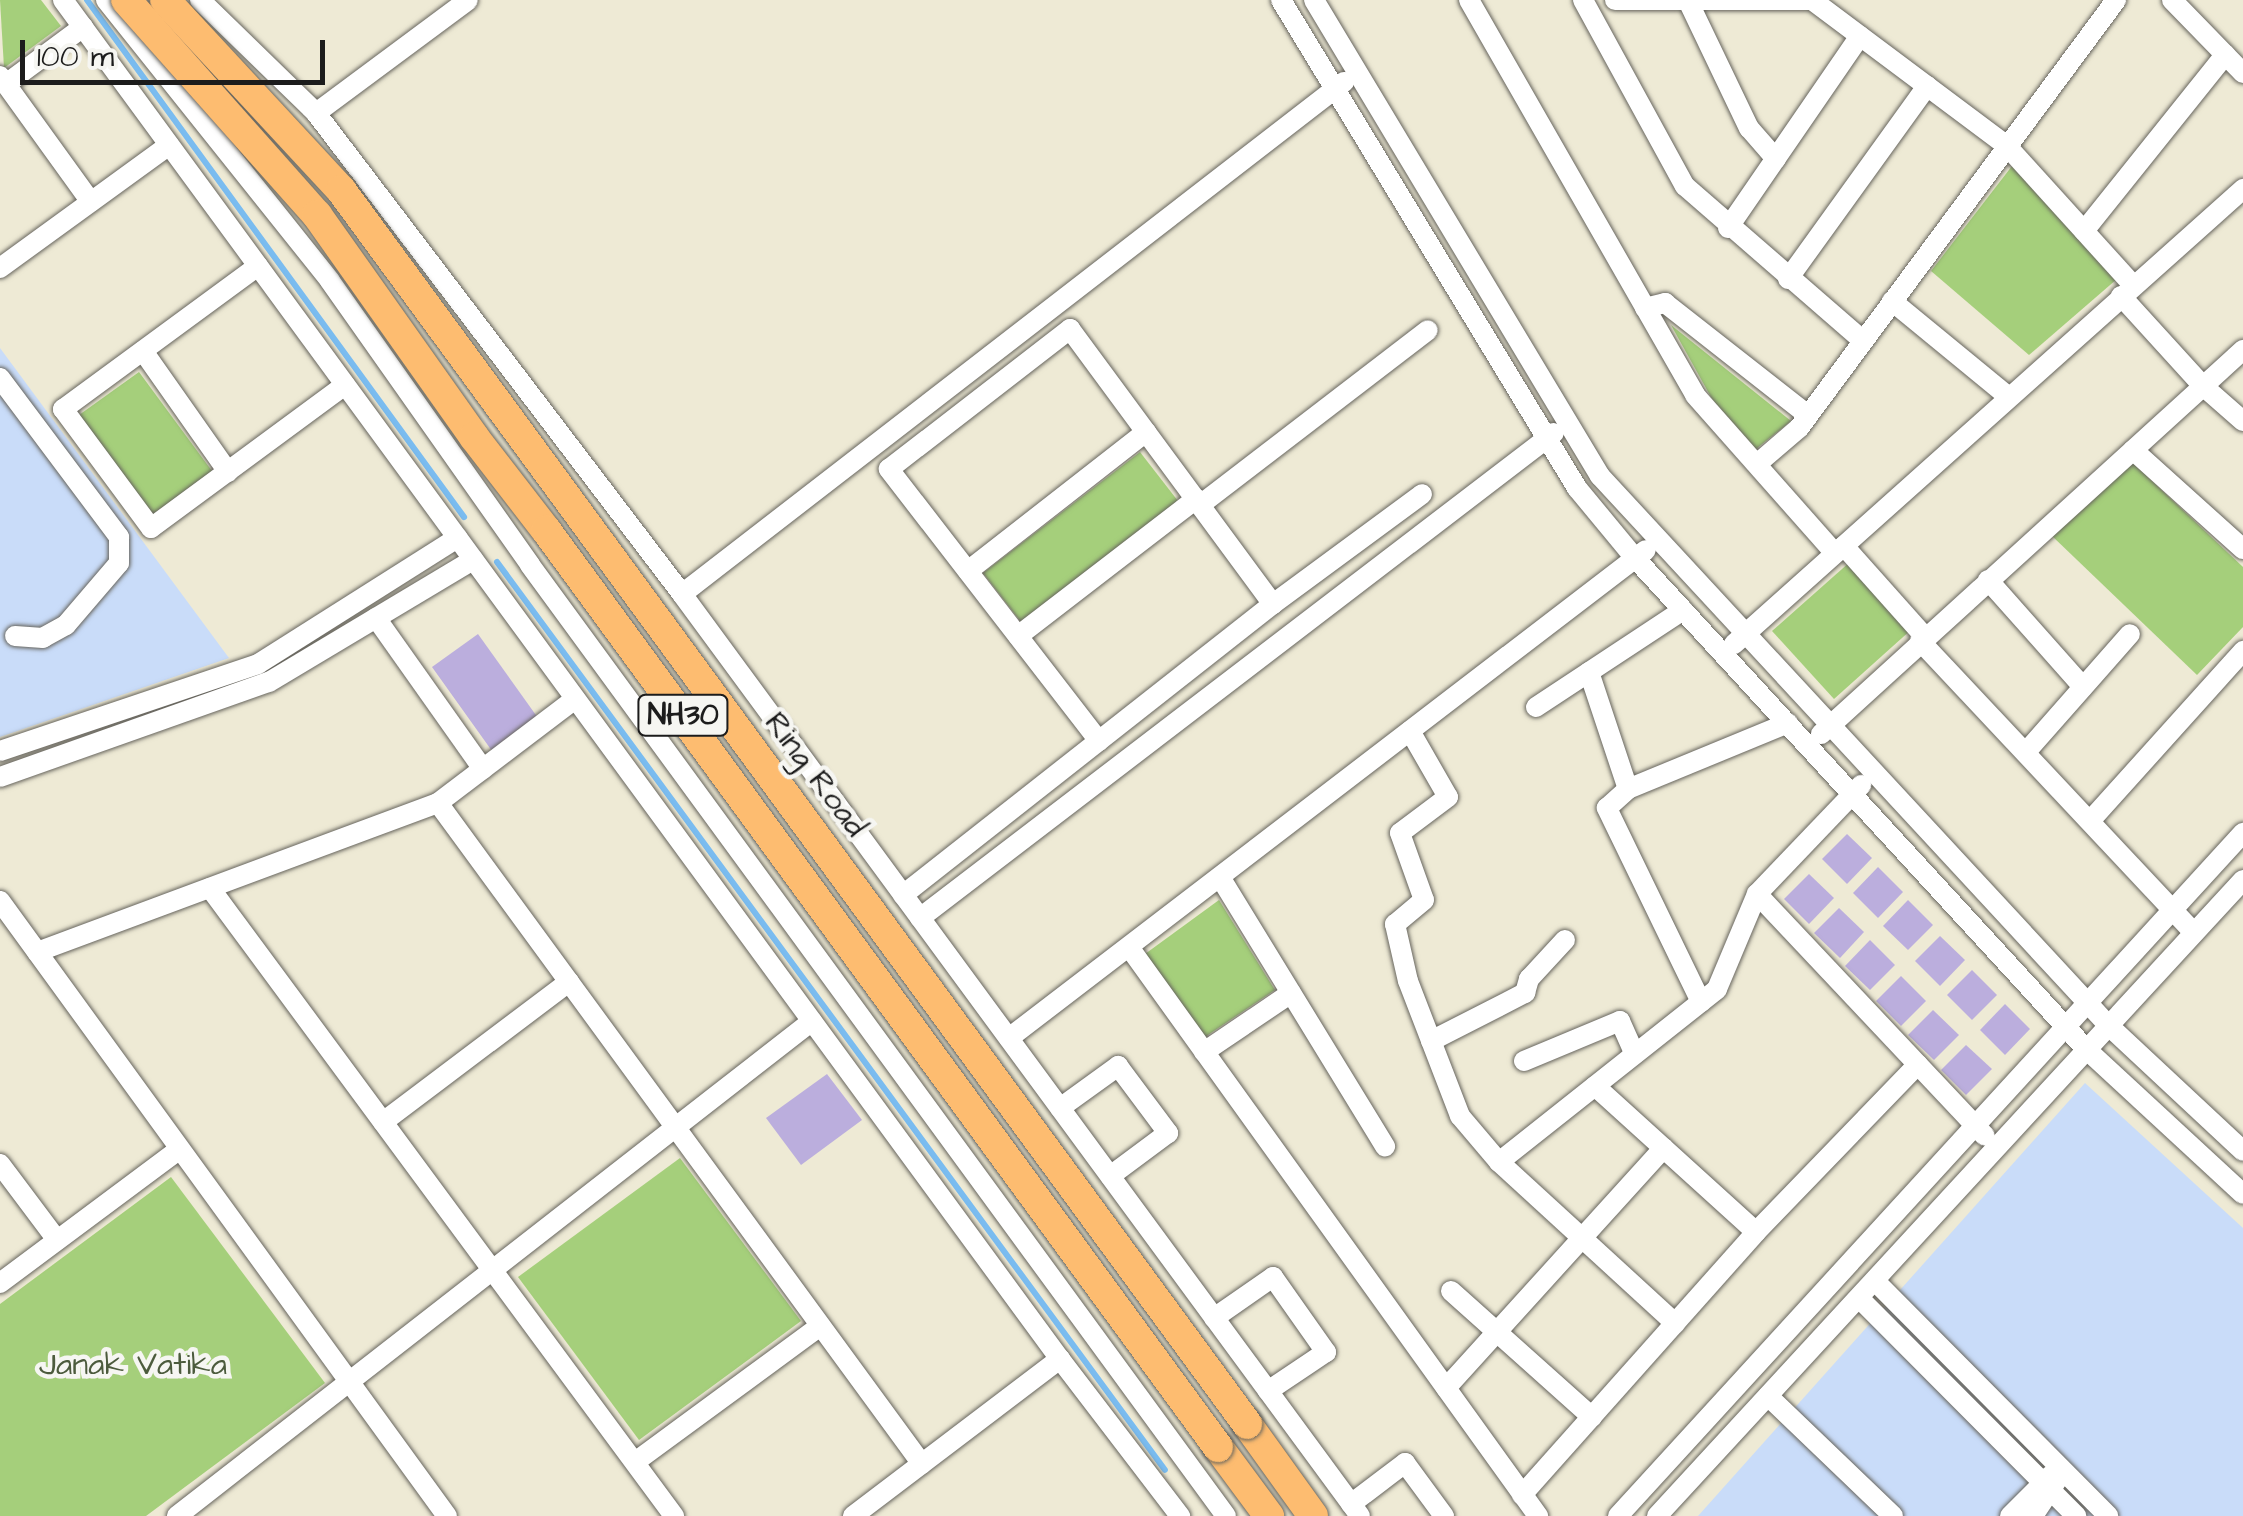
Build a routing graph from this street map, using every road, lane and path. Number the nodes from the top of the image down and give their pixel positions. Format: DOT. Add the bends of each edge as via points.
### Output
graph roads {
  1 [pos="63,0"];
  2 [pos="106,0"];
  3 [pos="126,0"];
  4 [pos="165,0"];
  5 [pos="180,0"];
  6 [pos="200,0"];
  7 [pos="468,0"];
  8 [pos="1281,0"];
  9 [pos="1468,0"];
  10 [pos="1584,0"];
  11 [pos="1615,0"];
  12 [pos="1812,0"];
  13 [pos="2116,0"];
  14 [pos="2172,0"];
  15 [pos="1316,1"];
  16 [pos="1763,1"];
  17 [pos="1689,3"];
  18 [pos="83,27"];
  19 [pos="132,34"];
  20 [pos="1860,36"];
  21 [pos="2225,55"];
  22 [pos="1358,73"];
  23 [pos="2243,73"];
  24 [pos="3,80"];
  25 [pos="1927,86"];
  26 [pos="1334,88"];
  27 [pos="316,113"];
  28 [pos="169,145"];
  29 [pos="2006,145"];
  30 [pos="1776,159"];
  31 [pos="2243,189"];
  32 [pos="91,202"];
  33 [pos="1728,228"];
  34 [pos="2084,232"];
  35 [pos="258,266"];
  36 [pos="0,268"];
  37 [pos="1788,279"];
  38 [pos="2127,290"];
  39 [pos="1892,301"];
  40 [pos="1645,308"];
  41 [pos="1428,330"];
  42 [pos="1863,340"];
  43 [pos="2243,350"];
  44 [pos="143,351"];
  45 [pos="0,378"];
  46 [pos="345,385"];
  47 [pos="2203,386"];
  48 [pos="2009,396"];
  49 [pos="1808,415"];
  50 [pos="1568,422"];
  51 [pos="2243,422"];
  52 [pos="1146,432"];
  53 [pos="1547,438"];
  54 [pos="2132,450"];
  55 [pos="1756,464"];
  56 [pos="228,472"];
  57 [pos="1422,494"];
  58 [pos="1198,502"];
  59 [pos="456,538"];
  60 [pos="1657,542"];
  61 [pos="1840,549"];
  62 [pos="2243,550"];
  63 [pos="1635,558"];
  64 [pos="472,560"];
  65 [pos="968,571"];
  66 [pos="1988,580"];
  67 [pos="682,594"];
  68 [pos="1273,604"];
  69 [pos="1683,610"];
  70 [pos="376,618"];
  71 [pos="2130,634"];
  72 [pos="1744,635"];
  73 [pos="15,636"];
  74 [pos="1018,636"];
  75 [pos="1923,639"];
  76 [pos="2243,650"];
  77 [pos="1724,654"];
  78 [pos="1589,672"];
  79 [pos="2084,687"];
  80 [pos="575,700"];
  81 [pos="1536,707"];
  82 [pos="1788,723"];
  83 [pos="1829,726"];
  84 [pos="1410,730"];
  85 [pos="1099,740"];
  86 [pos="1809,746"];
  87 [pos="0,751"];
  88 [pos="2026,752"];
  89 [pos="483,769"];
  90 [pos="1873,772"];
  91 [pos="0,777"];
  92 [pos="1628,789"];
  93 [pos="1853,793"];
  94 [pos="438,802"];
  95 [pos="2090,821"];
  96 [pos="2243,833"];
  97 [pos="1220,877"];
  98 [pos="2243,880"];
  99 [pos="210,888"];
  100 [pos="1757,894"];
  101 [pos="903,895"];
  102 [pos="0,902"];
  103 [pos="2173,910"];
  104 [pos="920,918"];
  105 [pos="2194,933"];
  106 [pos="1565,940"];
  107 [pos="1129,947"];
  108 [pos="37,952"];
  109 [pos="570,982"];
  110 [pos="1291,992"];
  111 [pos="1701,1002"];
  112 [pos="2088,1004"];
  113 [pos="812,1022"];
  114 [pos="2109,1026"];
  115 [pos="2067,1028"];
  116 [pos="1009,1038"];
  117 [pos="1430,1041"];
  118 [pos="2087,1050"];
  119 [pos="1204,1052"];
  120 [pos="1635,1054"];
  121 [pos="1524,1061"];
  122 [pos="1918,1064"];
  123 [pos="1595,1086"];
  124 [pos="1060,1108"];
  125 [pos="383,1122"];
  126 [pos="1977,1127"];
  127 [pos="676,1128"];
  128 [pos="1384,1146"];
  129 [pos="1664,1148"];
  130 [pos="1997,1148"];
  131 [pos="180,1149"];
  132 [pos="2243,1151"];
  133 [pos="1498,1162"];
  134 [pos="0,1164"];
  135 [pos="1110,1176"];
  136 [pos="2243,1194"];
  137 [pos="1756,1232"];
  138 [pos="1582,1239"];
  139 [pos="57,1240"];
  140 [pos="492,1270"];
  141 [pos="1874,1281"];
  142 [pos="0,1282"];
  143 [pos="1451,1291"];
  144 [pos="1859,1298"];
  145 [pos="1214,1318"];
  146 [pos="1676,1322"];
  147 [pos="820,1326"];
  148 [pos="1498,1333"];
  149 [pos="1060,1359"];
  150 [pos="349,1382"];
  151 [pos="1446,1388"];
  152 [pos="1268,1391"];
  153 [pos="1768,1396"];
  154 [pos="1592,1417"];
  155 [pos="634,1462"];
  156 [pos="922,1464"];
  157 [pos="2061,1469"];
  158 [pos="2047,1486"];
  159 [pos="1208,1492"];
  160 [pos="1522,1495"];
  161 [pos="1355,1510"];
  162 [pos="1881,1512"];
  163 [pos="177,1516"];
  164 [pos="447,1516"];
  165 [pos="674,1516"];
  166 [pos="853,1516"];
  167 [pos="1177,1516"];
  168 [pos="1226,1516"];
  169 [pos="1269,1516"];
  170 [pos="1314,1516"];
  171 [pos="1444,1516"];
  172 [pos="1538,1516"];
  173 [pos="1618,1516"];
  174 [pos="1658,1516"];
  175 [pos="2010,1516"];
  176 [pos="2033,1516"];
  177 [pos="2076,1516"];
  178 [pos="2108,1516"];
  1 -- 18 [label="street"];
  2 -- 19 [label="street"];
  3 -- 169 [label="highway, NH30, bridge" via="317,216"];
  4 -- 170 [label="highway, Ring Road / NH30, bridge" via="341,190"];
  5 -- 19 [label="street"];
  6 -- 27 [label="street"];
  7 -- 27 [label="street"];
  8 -- 26 [label="street"];
  9 -- 40 [label="street"];
  10 -- 33 [label="street" via="1684,186"];
  11 -- 17 [label="street"];
  12 -- 16 [label="street"];
  12 -- 20 [label="street"];
  13 -- 29 [label="street"];
  14 -- 21 [label="street"];
  15 -- 22 [label="street"];
  16 -- 17 [label="street"];
  17 -- 30 [label="street" via="1749,128"];
  18 -- 24 [label="street"];
  18 -- 28 [label="street"];
  19 -- 159 [label="street" via="330,282"];
  20 -- 25 [label="street"];
  20 -- 30 [label="street"];
  21 -- 23 [label="street"];
  21 -- 34 [label="street"];
  22 -- 26 [label="street"];
  22 -- 50 [label="street"];
  24 -- 32 [label="street"];
  25 -- 29 [label="street"];
  25 -- 37 [label="street"];
  26 -- 53 [label="street"];
  26 -- 67 [label="street"];
  27 -- 67 [label="street"];
  28 -- 32 [label="street"];
  28 -- 35 [label="street"];
  29 -- 34 [label="street"];
  29 -- 39 [label="street"];
  30 -- 33 [label="street"];
  31 -- 38 [label="street"];
  32 -- 36 [label="street"];
  33 -- 37 [label="street"];
  34 -- 38 [label="street"];
  35 -- 44 [label="street"];
  35 -- 46 [label="street"];
  37 -- 42 [label="street"];
  38 -- 47 [label="street"];
  38 -- 48 [label="street"];
  39 -- 42 [label="street"];
  39 -- 48 [label="street"];
  40 -- 49 [label="street" via="1666,303"];
  40 -- 55 [label="street" via="1696,396"];
  41 -- 58 [label="street"];
  42 -- 49 [label="street"];
  43 -- 47 [label="street"];
  44 -- 56 [label="street"];
  44 -- 56 [label="street" via="64,410 152,528"];
  45 -- 73 [label="street" via="119,537 119,563 66,624 42,638"];
  46 -- 56 [label="street"];
  46 -- 59 [label="street"];
  47 -- 51 [label="street"];
  47 -- 54 [label="street"];
  48 -- 61 [label="street"];
  49 -- 55 [label="street"];
  50 -- 53 [label="street"];
  50 -- 60 [label="street" via="1600,476"];
  52 -- 58 [label="street"];
  52 -- 65 [label="street"];
  52 -- 65 [label="street" via="1070,329 889,469"];
  53 -- 63 [label="street" via="1577,488"];
  53 -- 104 [label="street"];
  54 -- 62 [label="street"];
  54 -- 66 [label="street"];
  55 -- 61 [label="street"];
  57 -- 68 [label="street"];
  58 -- 68 [label="street"];
  58 -- 74 [label="street"];
  59 -- 64 [label="street"];
  59 -- 87 [label="street" via="258,664"];
  60 -- 63 [label="street"];
  60 -- 72 [label="street"];
  61 -- 72 [label="street"];
  61 -- 75 [label="street"];
  63 -- 69 [label="street"];
  63 -- 84 [label="street"];
  64 -- 70 [label="street"];
  64 -- 80 [label="street"];
  65 -- 74 [label="street"];
  66 -- 75 [label="street"];
  66 -- 79 [label="street"];
  67 -- 101 [label="street"];
  68 -- 85 [label="street"];
  69 -- 77 [label="street"];
  69 -- 78 [label="street"];
  70 -- 89 [label="street"];
  70 -- 91 [label="street" via="270,682"];
  71 -- 79 [label="street"];
  72 -- 77 [label="street"];
  72 -- 83 [label="street"];
  74 -- 85 [label="street"];
  75 -- 83 [label="street"];
  75 -- 88 [label="street"];
  76 -- 95 [label="street"];
  77 -- 82 [label="street"];
  78 -- 81 [label="street"];
  78 -- 92 [label="street"];
  79 -- 88 [label="street"];
  80 -- 89 [label="street"];
  80 -- 113 [label="street"];
  82 -- 86 [label="street"];
  82 -- 92 [label="street"];
  83 -- 86 [label="street"];
  83 -- 90 [label="street"];
  84 -- 97 [label="street"];
  84 -- 117 [label="street" via="1448,796 1400,833 1424,900 1395,924"];
  85 -- 101 [label="street"];
  86 -- 93 [label="street"];
  88 -- 95 [label="street"];
  89 -- 94 [label="street"];
  90 -- 93 [label="street"];
  90 -- 112 [label="street"];
  92 -- 111 [label="street" via="1606,808"];
  93 -- 100 [label="street"];
  93 -- 115 [label="street"];
  94 -- 99 [label="street"];
  94 -- 109 [label="street"];
  95 -- 103 [label="street"];
  96 -- 103 [label="street"];
  97 -- 107 [label="street"];
  97 -- 110 [label="street"];
  98 -- 105 [label="street"];
  99 -- 108 [label="street"];
  99 -- 125 [label="street"];
  100 -- 111 [label="street" via="1718,989"];
  100 -- 122 [label="street"];
  101 -- 104 [label="street"];
  102 -- 108 [label="street"];
  103 -- 105 [label="street"];
  103 -- 112 [label="street"];
  104 -- 116 [label="street"];
  105 -- 114 [label="street"];
  106 -- 117 [label="street" via="1529,979 1525,993"];
  107 -- 116 [label="street"];
  107 -- 119 [label="street"];
  108 -- 131 [label="street"];
  109 -- 125 [label="street"];
  109 -- 127 [label="street"];
  110 -- 119 [label="street"];
  110 -- 128 [label="street"];
  111 -- 120 [label="street"];
  112 -- 114 [label="street"];
  112 -- 115 [label="street"];
  113 -- 127 [label="street"];
  113 -- 149 [label="street"];
  114 -- 118 [label="street"];
  114 -- 132 [label="street"];
  115 -- 118 [label="street"];
  115 -- 126 [label="street"];
  116 -- 124 [label="street"];
  117 -- 133 [label="street" via="1460,1116"];
  118 -- 130 [label="street"];
  118 -- 136 [label="street"];
  119 -- 151 [label="street"];
  120 -- 121 [label="street" via="1620,1022"];
  120 -- 123 [label="street"];
  122 -- 126 [label="street"];
  122 -- 137 [label="street"];
  123 -- 129 [label="street"];
  123 -- 133 [label="street"];
  124 -- 135 [label="street"];
  124 -- 135 [label="street" via="1118,1066 1158,1120 1168,1134"];
  125 -- 140 [label="street"];
  126 -- 130 [label="street"];
  126 -- 173 [label="street"];
  127 -- 140 [label="street"];
  127 -- 147 [label="street"];
  129 -- 137 [label="street"];
  129 -- 138 [label="street"];
  130 -- 141 [label="street"];
  131 -- 139 [label="street"];
  131 -- 150 [label="street"];
  133 -- 138 [label="street"];
  134 -- 139 [label="street"];
  135 -- 145 [label="street"];
  137 -- 146 [label="street"];
  138 -- 146 [label="street"];
  138 -- 148 [label="street"];
  139 -- 142 [label="street"];
  140 -- 150 [label="street"];
  140 -- 155 [label="street"];
  141 -- 144 [label="street"];
  141 -- 157 [label="street"];
  143 -- 148 [label="street"];
  144 -- 153 [label="street"];
  144 -- 158 [label="street"];
  145 -- 152 [label="street"];
  145 -- 152 [label="street" via="1274,1278 1326,1352"];
  146 -- 154 [label="street"];
  147 -- 155 [label="street"];
  147 -- 156 [label="street"];
  148 -- 151 [label="street"];
  148 -- 154 [label="street"];
  149 -- 156 [label="street"];
  149 -- 167 [label="street"];
  150 -- 163 [label="street"];
  150 -- 164 [label="street"];
  151 -- 160 [label="street"];
  152 -- 161 [label="street"];
  153 -- 162 [label="street"];
  153 -- 174 [label="street"];
  154 -- 160 [label="street"];
  155 -- 165 [label="street"];
  156 -- 166 [label="street"];
  157 -- 158 [label="street"];
  157 -- 178 [label="street"];
  158 -- 175 [label="street"];
  158 -- 176 [label="street"];
  158 -- 177 [label="street"];
  159 -- 167 [label="street"];
  159 -- 168 [label="street"];
  160 -- 172 [label="street"];
  161 -- 171 [label="street" via="1405,1463"];
}
